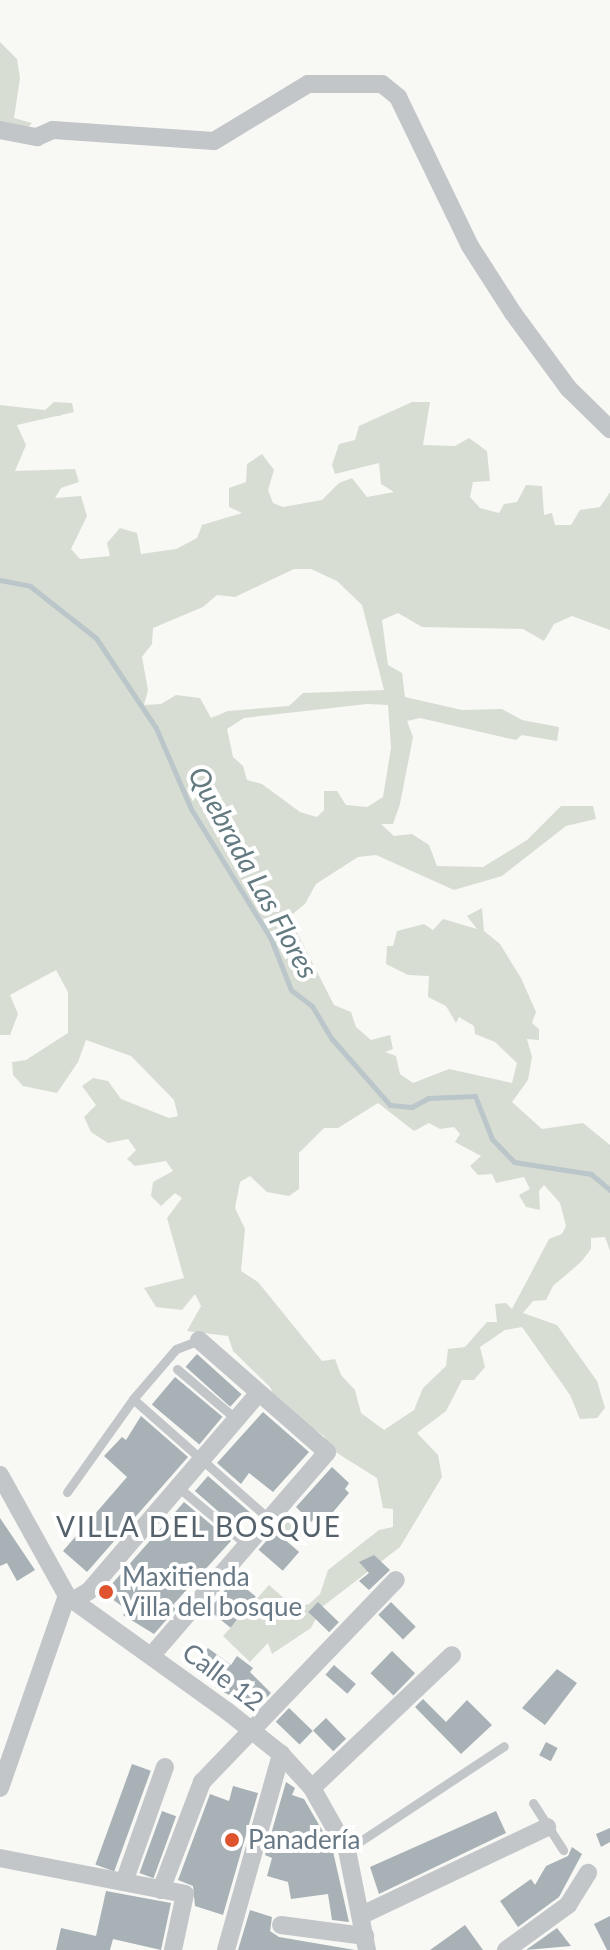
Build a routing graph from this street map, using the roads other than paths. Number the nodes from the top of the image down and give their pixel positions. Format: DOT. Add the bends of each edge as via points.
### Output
graph roads {
  1 [pos="0,130"];
  2 [pos="610,429"];
  3 [pos="199,1340"];
  4 [pos="177,1369"];
  5 [pos="259,1393"];
  6 [pos="133,1399"];
  7 [pos="236,1419"];
  8 [pos="202,1460"];
  9 [pos="0,1475"];
  10 [pos="178,1487"];
  11 [pos="67,1492"];
  12 [pos="269,1519"];
  13 [pos="246,1544"];
  14 [pos="396,1580"];
  15 [pos="71,1598"];
  16 [pos="152,1655"];
  17 [pos="452,1655"];
  18 [pos="253,1731"];
  19 [pos="504,1746"];
  20 [pos="281,1754"];
  21 [pos="165,1767"];
  22 [pos="0,1788"];
  23 [pos="312,1788"];
  24 [pos="533,1803"];
  25 [pos="547,1827"];
  26 [pos="347,1850"];
  27 [pos="563,1850"];
  28 [pos="0,1858"];
  29 [pos="588,1873"];
  30 [pos="124,1882"];
  31 [pos="161,1890"];
  32 [pos="362,1915"];
  33 [pos="281,1925"];
  34 [pos="366,1943"];
  35 [pos="173,1950"];
  36 [pos="226,1950"];
  37 [pos="506,1950"];
  1 -- 2 [label="street" via="37,137 53,130 214,141 308,84 382,84 398,97 470,246 513,313 568,388"];
  3 -- 5 [label="street"];
  3 -- 6 [label="lane" via="176,1349"];
  4 -- 7 [label="lane"];
  5 -- 7 [label="street"];
  5 -- 12 [label="street" via="327,1452"];
  6 -- 8 [label="lane"];
  6 -- 11 [label="lane"];
  7 -- 8 [label="street"];
  8 -- 10 [label="street"];
  8 -- 12 [label="lane"];
  9 -- 15 [label="street, Calle 12"];
  10 -- 13 [label="lane"];
  10 -- 15 [label="street" via="89,1591"];
  12 -- 13 [label="street"];
  13 -- 16 [label="street"];
  14 -- 18 [label="street"];
  15 -- 16 [label="street, Calle 12"];
  15 -- 22 [label="street"];
  16 -- 18 [label="street, Calle 12"];
  17 -- 23 [label="street"];
  18 -- 20 [label="street, Calle 12"];
  18 -- 31 [label="street" via="202,1782"];
  19 -- 26 [label="lane"];
  20 -- 23 [label="street, Calle 12"];
  20 -- 36 [label="street"];
  21 -- 30 [label="street"];
  23 -- 26 [label="street, Calle 12"];
  24 -- 25 [label="lane"];
  25 -- 27 [label="lane"];
  25 -- 32 [label="street"];
  26 -- 32 [label="street, Calle 12"];
  28 -- 30 [label="street"];
  29 -- 37 [label="street" via="568,1905"];
  30 -- 31 [label="street"];
  31 -- 35 [label="street" via="185,1894"];
  32 -- 34 [label="street, Calle 12"];
  33 -- 34 [label="street"];
}
